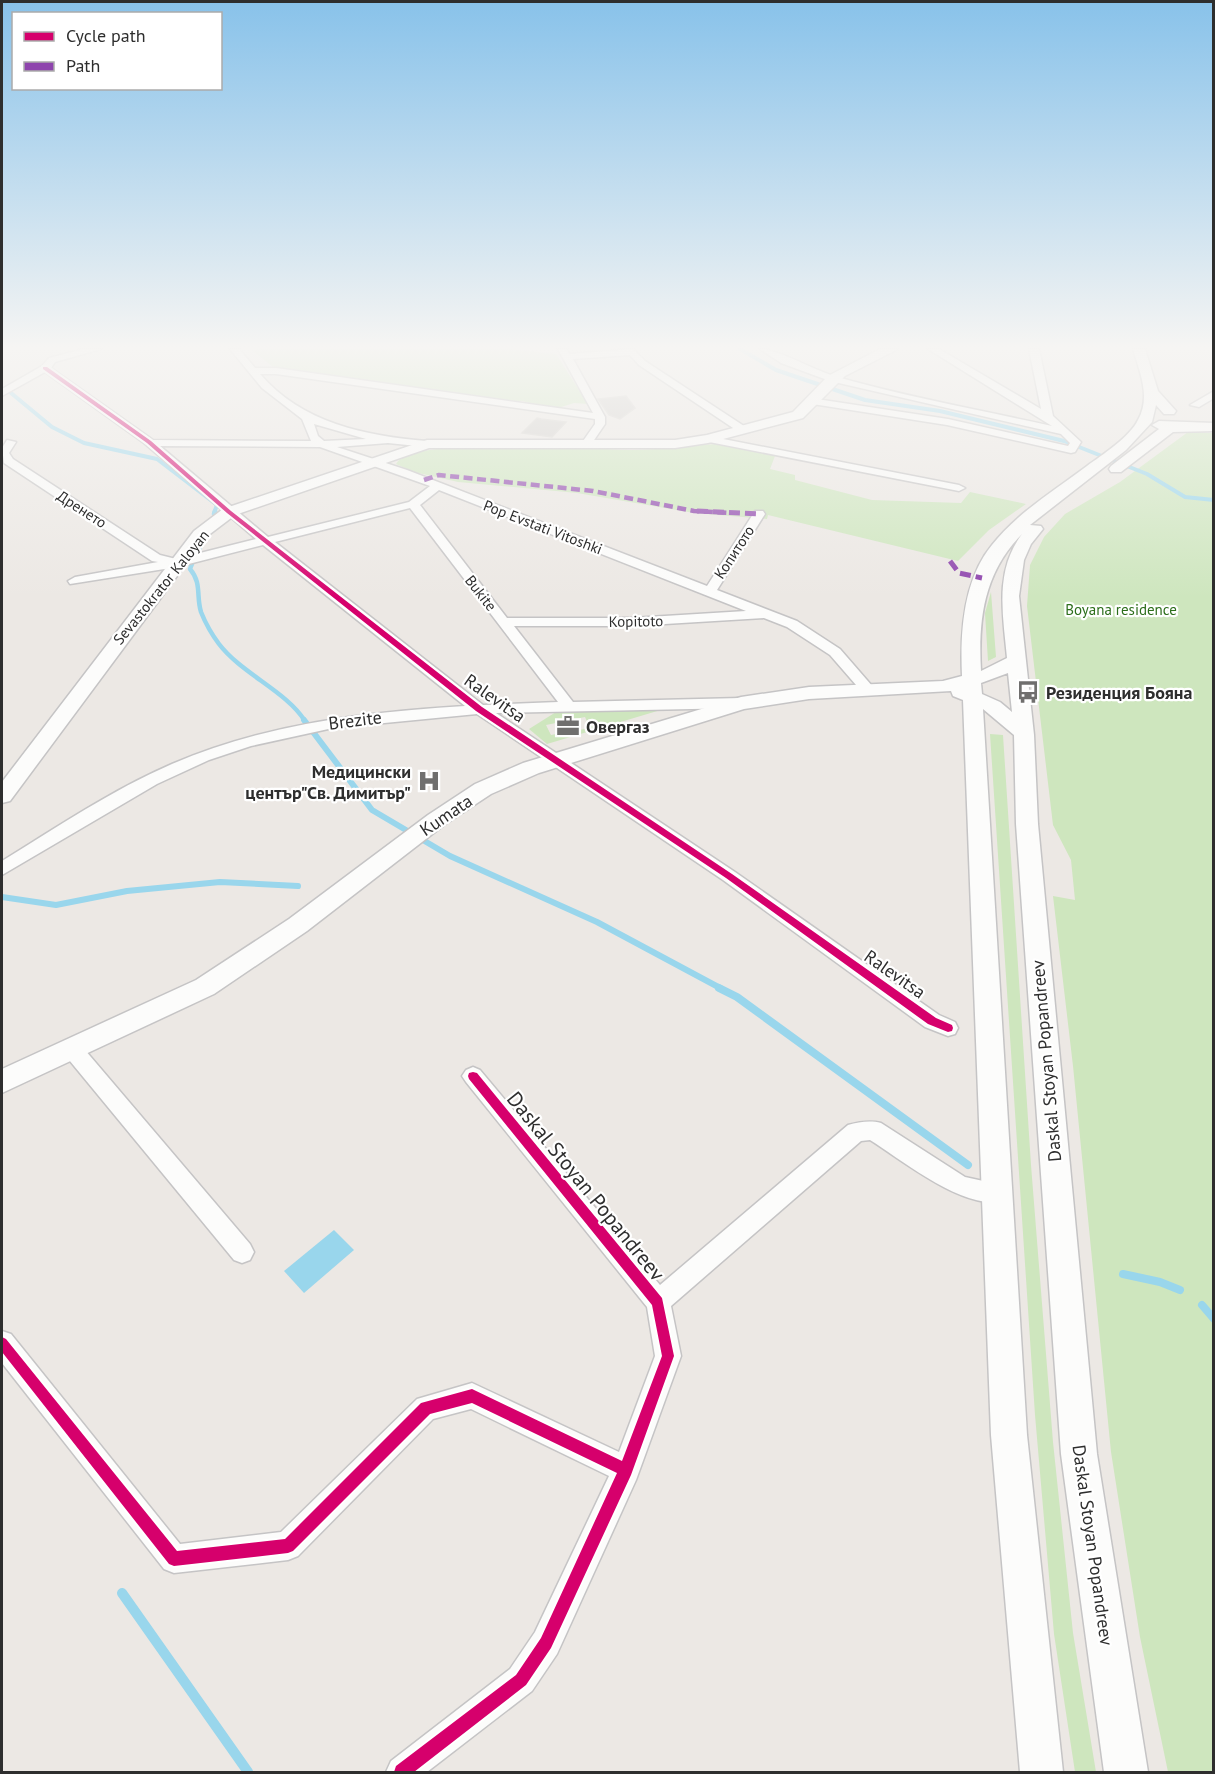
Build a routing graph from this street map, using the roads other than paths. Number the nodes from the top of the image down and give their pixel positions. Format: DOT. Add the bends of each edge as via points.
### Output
graph roads {
  1 [pos="135,432"];
  2 [pos="312,432"];
  3 [pos="345,432"];
  4 [pos="595,432"];
  5 [pos="733,432"];
  6 [pos="984,432"];
  7 [pos="1063,432"];
  8 [pos="1133,432"];
  9 [pos="1165,432"];
  10 [pos="708,439"];
  11 [pos="384,441"];
  12 [pos="11,442"];
  13 [pos="149,442"];
  14 [pos="322,444"];
  15 [pos="427,444"];
  16 [pos="586,444"];
  17 [pos="371,461"];
  18 [pos="1096,475"];
  19 [pos="438,486"];
  20 [pos="959,488"];
  21 [pos="412,504"];
  22 [pos="228,512"];
  23 [pos="759,514"];
  24 [pos="266,541"];
  25 [pos="177,563"];
  26 [pos="75,580"];
  27 [pos="710,591"];
  28 [pos="767,614"];
  29 [pos="504,622"];
  30 [pos="1016,661"];
  31 [pos="962,688"];
  32 [pos="868,690"];
  33 [pos="741,703"];
  34 [pos="568,706"];
  35 [pos="478,709"];
  36 [pos="1023,732"];
  37 [pos="555,759"];
  38 [pos="2,796"];
  39 [pos="2,869"];
  40 [pos="948,1028"];
  41 [pos="72,1049"];
  42 [pos="12,1076"];
  43 [pos="473,1076"];
  44 [pos="2,1094"];
  45 [pos="998,1193"];
  46 [pos="242,1252"];
  47 [pos="658,1302"];
  48 [pos="2,1343"];
  49 [pos="618,1467"];
  50 [pos="402,1773"];
  51 [pos="1041,1773"];
  52 [pos="1126,1773"];
  1 -- 13 [label="street, Ralevitsa"];
  2 -- 14 [label="street"];
  3 -- 11 [label="street"];
  4 -- 16 [label="street"];
  5 -- 10 [label="main road, Sevastokrator Kaloyan"];
  6 -- 7 [label="street" via="1074,446"];
  8 -- 18 [label="main road, Daskal Stoyan Popandreev"];
  9 -- 18 [label="main road, Daskal Stoyan Popandreev" via="1139,453"];
  10 -- 16 [label="main road, Sevastokrator Kaloyan" via="662,445"];
  10 -- 20 [label="street"];
  11 -- 14 [label="street"];
  11 -- 15 [label="street"];
  12 -- 25 [label="street, Дренето" via="4,453 8,461 156,558"];
  13 -- 14 [label="street"];
  13 -- 22 [label="street, Ralevitsa"];
  14 -- 17 [label="street, Pop Evstati Vitoshki"];
  15 -- 16 [label="main road, Sevastokrator Kaloyan"];
  15 -- 17 [label="main road, Sevastokrator Kaloyan"];
  17 -- 19 [label="street, Pop Evstati Vitoshki"];
  17 -- 22 [label="main road, Sevastokrator Kaloyan"];
  18 -- 30 [label="main road, Daskal Stoyan Popandreev" via="1025,539 1017,553 1010,596"];
  18 -- 31 [label="main road, Daskal Stoyan Popandreev" via="1023,523 998,548 982,578"];
  19 -- 21 [label="street"];
  19 -- 27 [label="street, Pop Evstati Vitoshki"];
  21 -- 24 [label="street"];
  21 -- 29 [label="street, Bukite"];
  22 -- 24 [label="street, Ralevitsa"];
  22 -- 25 [label="main road, Sevastokrator Kaloyan" via="200,534"];
  23 -- 27 [label="street, Копитото"];
  24 -- 25 [label="street"];
  24 -- 35 [label="street, Ralevitsa"];
  25 -- 26 [label="street"];
  25 -- 38 [label="main road, Sevastokrator Kaloyan"];
  27 -- 28 [label="street, Pop Evstati Vitoshki"];
  28 -- 29 [label="street, Kopitoto" via="632,622"];
  28 -- 32 [label="street, Pop Evstati Vitoshki" via="792,624 835,652"];
  29 -- 34 [label="street, Bukite"];
  30 -- 31 [label="main road"];
  30 -- 36 [label="main road, Daskal Stoyan Popandreev"];
  31 -- 32 [label="main road, Kumata"];
  31 -- 36 [label="main road" via="993,706"];
  31 -- 45 [label="main road, Daskal Stoyan Popandreev"];
  32 -- 33 [label="main road, Kumata" via="809,693"];
  33 -- 34 [label="street, Brezite"];
  33 -- 37 [label="main road, Kumata"];
  34 -- 35 [label="street, Brezite"];
  35 -- 37 [label="street, Ralevitsa"];
  35 -- 39 [label="street, Brezite" via="317,725 203,757 135,789"];
  36 -- 52 [label="main road, Daskal Stoyan Popandreev" via="1028,836 1079,1454"];
  37 -- 40 [label="street, Ralevitsa" via="729,876 932,1021"];
  37 -- 41 [label="main road, Kumata" via="483,789 298,925 206,987"];
  41 -- 42 [label="main road, Kumata"];
  41 -- 46 [label="street"];
  42 -- 44 [label="street"];
  43 -- 47 [label="street, Daskal Stoyan Popandreev"];
  45 -- 47 [label="street, Daskal Stoyan Popandreev" via="960,1186 873,1130 855,1132"];
  45 -- 51 [label="main road, Daskal Stoyan Popandreev" via="1009,1435"];
  47 -- 49 [label="street, Daskal Stoyan Popandreev" via="668,1356"];
  48 -- 49 [label="street" via="174,1559 288,1546 426,1408 472,1396"];
  49 -- 50 [label="street, Daskal Stoyan Popandreev" via="546,1642 521,1680"];
}
